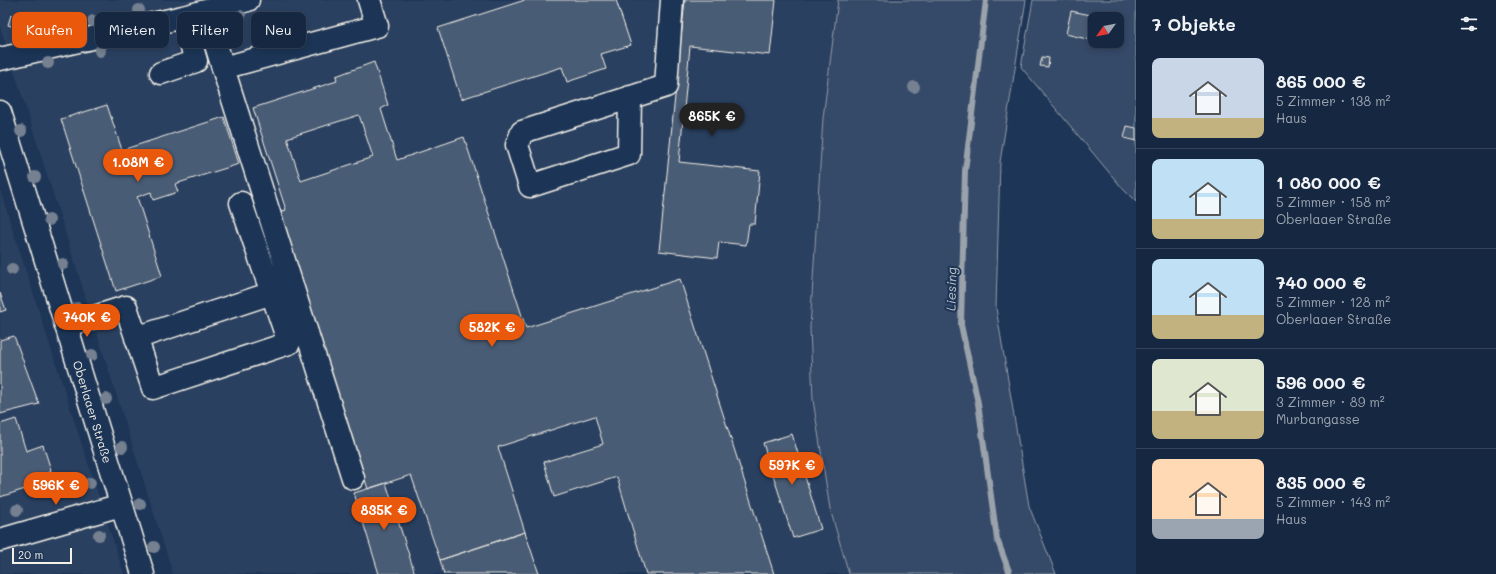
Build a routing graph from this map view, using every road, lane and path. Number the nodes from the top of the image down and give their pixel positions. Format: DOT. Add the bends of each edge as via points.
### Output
graph roads {
  1 [pos="248,0"];
  2 [pos="369,0"];
  3 [pos="672,0"];
  4 [pos="206,11"];
  5 [pos="202,12"];
  6 [pos="177,18"];
  7 [pos="192,48"];
  8 [pos="0,59"];
  9 [pos="223,68"];
  10 [pos="161,73"];
  11 [pos="630,97"];
  12 [pos="0,112"];
  13 [pos="241,203"];
  14 [pos="272,293"];
  15 [pos="66,326"];
  16 [pos="136,338"];
  17 [pos="353,478"];
  18 [pos="121,505"];
  19 [pos="0,540"];
  20 [pos="143,574"];
  1 -- 4 [label="main road"];
  2 -- 9 [label="main road" via="377,26"];
  3 -- 11 [label="main road" via="666,86"];
  4 -- 5 [label="main road"];
  4 -- 9 [label="main road"];
  6 -- 8 [label="main road"];
  7 -- 10 [label="main road" via="196,61"];
  9 -- 17 [label="main road"];
  11 -- 11 [label="main road" via="522,132 517,145 530,186 629,154"];
  12 -- 15 [label="main road, Oberlaaer Straße"];
  13 -- 14 [label="main road"];
  14 -- 16 [label="main road"];
  14 -- 16 [label="main road" via="289,343 152,388"];
  15 -- 16 [label="main road" via="126,307"];
  15 -- 18 [label="main road, Oberlaaer Straße"];
  18 -- 19 [label="main road"];
  18 -- 20 [label="main road, Oberlaaer Straße"];
}
